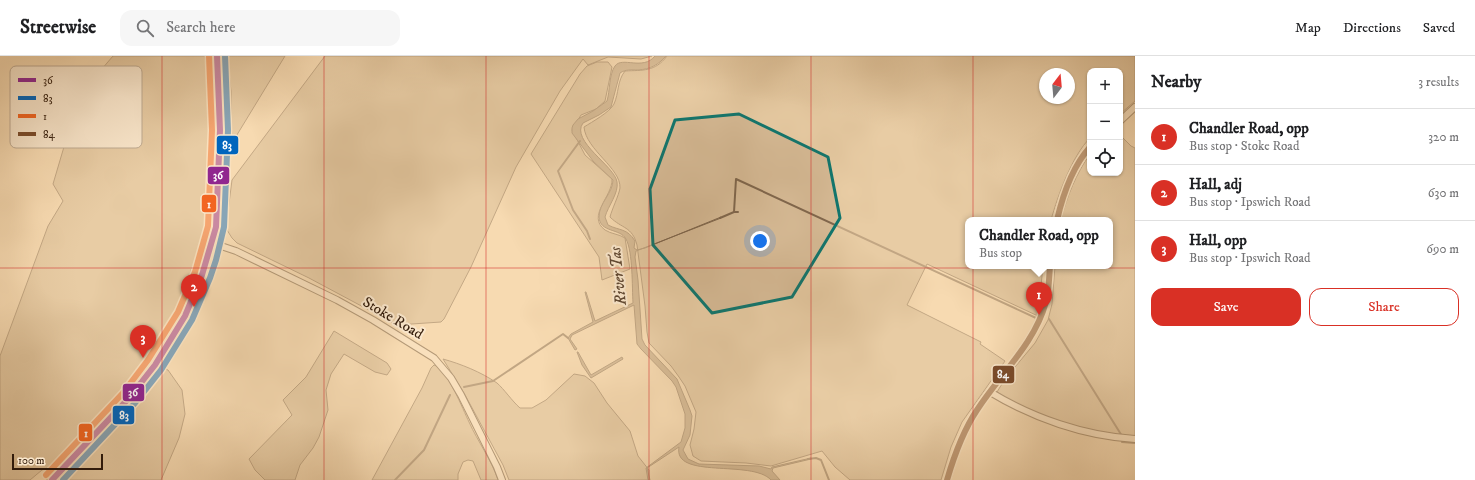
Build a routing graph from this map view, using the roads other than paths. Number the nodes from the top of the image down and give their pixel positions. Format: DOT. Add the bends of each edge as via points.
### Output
graph roads {
  1 [pos="217,56"];
  2 [pos="1135,108"];
  3 [pos="1123,119"];
  4 [pos="1087,151"];
  5 [pos="1058,217"];
  6 [pos="212,243"];
  7 [pos="1050,269"];
  8 [pos="990,392"];
  9 [pos="1135,439"];
  10 [pos="52,480"];
  11 [pos="502,480"];
  12 [pos="948,480"];
  1 -- 6 [label="highway" via="220,152 216,227"];
  2 -- 3 [label="street"];
  4 -- 5 [label="street" via="1068,184"];
  6 -- 10 [label="highway" via="185,316 164,352 129,398"];
  6 -- 11 [label="street, Stoke Road" via="236,251 336,300 434,358 461,395 498,467"];
  7 -- 8 [label="street" via="1044,308 1032,334"];
  8 -- 9 [label="street" via="1026,411 1064,426 1090,433"];
  8 -- 12 [label="street" via="967,426 955,453"];
}
